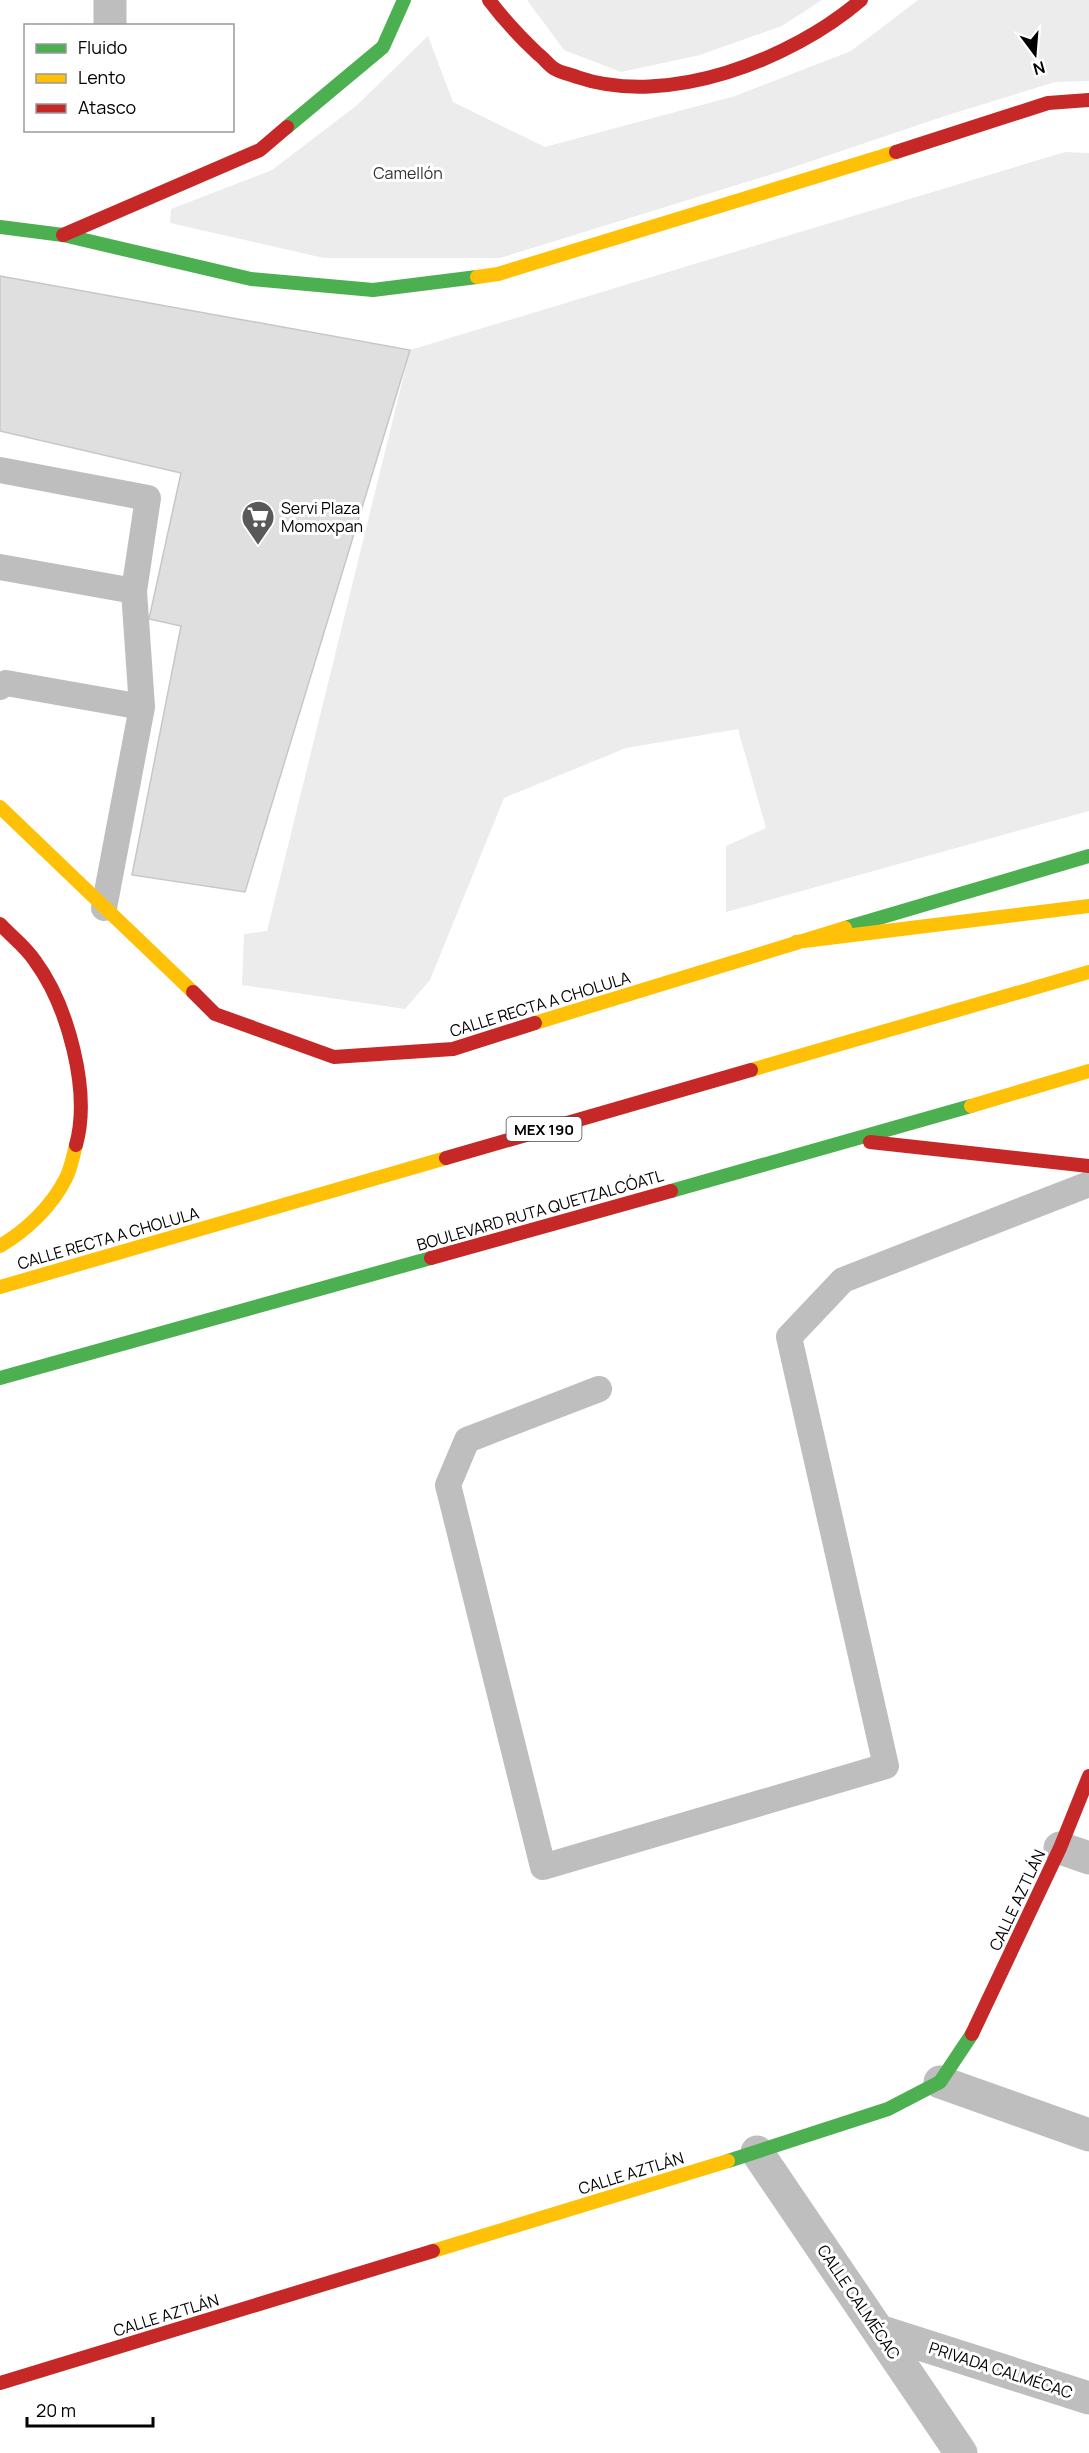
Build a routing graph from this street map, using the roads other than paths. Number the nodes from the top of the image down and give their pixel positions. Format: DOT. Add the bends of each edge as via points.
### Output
graph roads {
  1 [pos="110,0"];
  2 [pos="404,0"];
  3 [pos="489,0"];
  4 [pos="861,0"];
  5 [pos="110,24"];
  6 [pos="1089,100"];
  7 [pos="0,228"];
  8 [pos="63,235"];
  9 [pos="0,470"];
  10 [pos="0,567"];
  11 [pos="134,591"];
  12 [pos="0,687"];
  13 [pos="142,707"];
  14 [pos="0,807"];
  15 [pos="1089,856"];
  16 [pos="1089,906"];
  17 [pos="104,908"];
  18 [pos="0,924"];
  19 [pos="796,942"];
  20 [pos="1089,972"];
  21 [pos="1089,1071"];
  22 [pos="853,1140"];
  23 [pos="1089,1166"];
  24 [pos="1089,1184"];
  25 [pos="0,1246"];
  26 [pos="0,1287"];
  27 [pos="0,1378"];
  28 [pos="599,1389"];
  29 [pos="1089,1776"];
  30 [pos="1074,1853"];
  31 [pos="940,2082"];
  32 [pos="1089,2135"];
  33 [pos="757,2152"];
  34 [pos="879,2331"];
  35 [pos="0,2383"];
  36 [pos="1089,2398"];
  37 [pos="961,2453"];
  1 -- 5 [label="street"];
  2 -- 8 [label="main road" via="383,47 260,150"];
  3 -- 4 [label="main road" via="512,29 555,69 595,83 632,88 673,85 768,57 831,24"];
  6 -- 8 [label="main road" via="1048,103 498,274 373,291 251,279"];
  7 -- 8 [label="main road"];
  9 -- 11 [label="lane" via="148,498"];
  10 -- 11 [label="lane"];
  11 -- 13 [label="lane"];
  12 -- 13 [label="lane" via="6,682"];
  13 -- 17 [label="lane"];
  14 -- 17 [label="main road, CALLE RECTA A CHOLULA"];
  15 -- 19 [label="main road, CALLE RECTA A CHOLULA"];
  16 -- 19 [label="main road"];
  17 -- 19 [label="main road, CALLE RECTA A CHOLULA" via="214,1014 334,1057 453,1049"];
  18 -- 25 [label="main road" via="35,960 62,1010 79,1078 80,1131 67,1177 45,1209"];
  20 -- 26 [label="main road, CALLE RECTA A CHOLULA / MEX 190"];
  21 -- 22 [label="main road, BOULEVARD RUTA QUETZALCÓATL"];
  22 -- 23 [label="main road"];
  22 -- 27 [label="main road, BOULEVARD RUTA QUETZALCÓATL"];
  24 -- 28 [label="lane" via="843,1280 789,1337 886,1766 543,1867 448,1485 467,1440"];
  29 -- 30 [label="main road, CALLE AZTLÁN"];
  30 -- 31 [label="main road, CALLE AZTLÁN" via="972,2037"];
  31 -- 32 [label="street"];
  31 -- 33 [label="main road, CALLE AZTLÁN" via="888,2109"];
  33 -- 34 [label="street, CALLE CALMÉCAC"];
  33 -- 35 [label="main road, CALLE AZTLÁN"];
  34 -- 36 [label="street, PRIVADA CALMÉCAC"];
  34 -- 37 [label="street, CALLE CALMÉCAC"];
}
